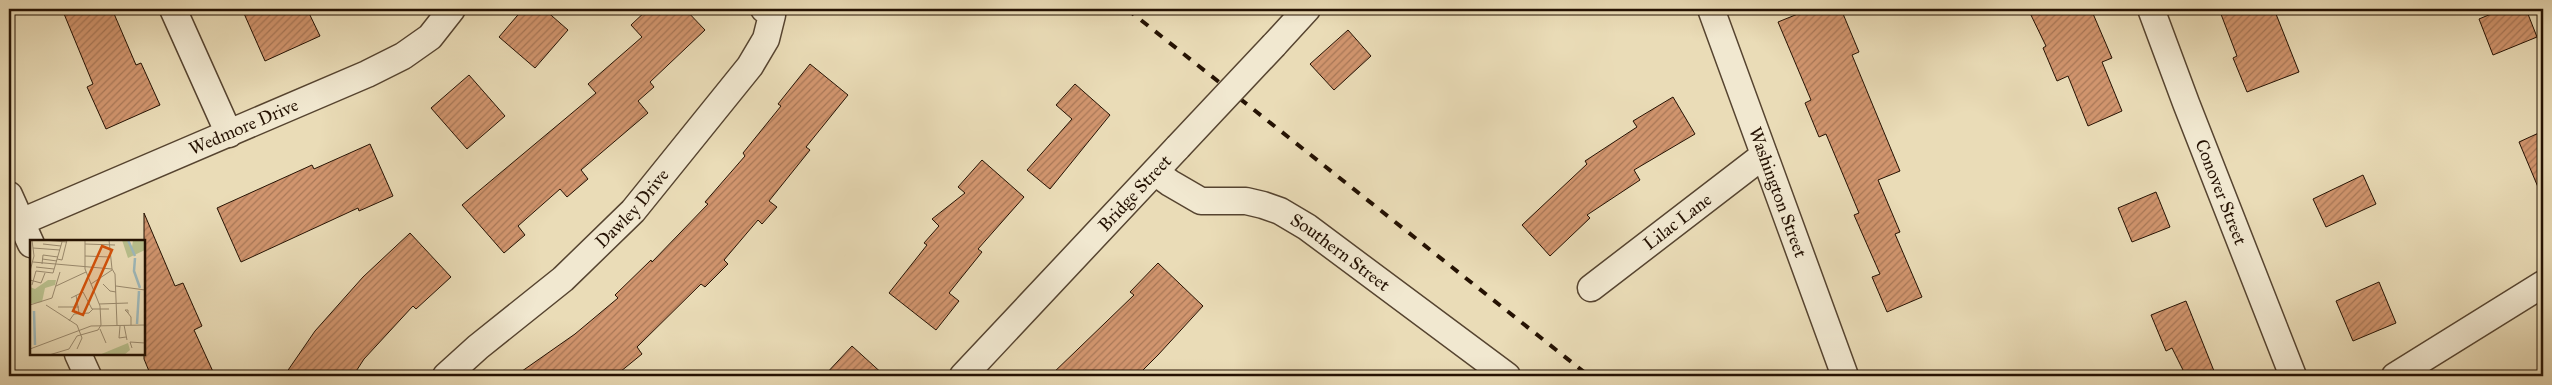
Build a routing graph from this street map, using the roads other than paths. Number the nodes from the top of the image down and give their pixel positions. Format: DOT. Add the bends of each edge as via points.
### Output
graph roads {
  1 [pos="173,9"];
  2 [pos="452,9"];
  3 [pos="764,9"];
  4 [pos="1307,9"];
  5 [pos="1711,9"];
  6 [pos="2152,9"];
  7 [pos="229,134"];
  8 [pos="1764,155"];
  9 [pos="1155,172"];
  10 [pos="9,195"];
  11 [pos="26,233"];
  12 [pos="2543,284"];
  13 [pos="1591,288"];
  14 [pos="78,355"];
  15 [pos="88,376"];
  16 [pos="446,376"];
  17 [pos="963,376"];
  18 [pos="1507,376"];
  19 [pos="1845,376"];
  20 [pos="2293,376"];
  21 [pos="2395,376"];
  1 -- 7 [label="street"];
  2 -- 7 [label="street, Wedmore Drive" via="430,38 403,56"];
  3 -- 16 [label="street, Dawley Drive" via="772,15 766,39 750,66 633,211 563,279"];
  4 -- 9 [label="street, Bridge Street, bridge"];
  5 -- 8 [label="street, Washington Street"];
  6 -- 20 [label="street, Conover Street" via="2189,113"];
  7 -- 11 [label="street, Wedmore Drive"];
  8 -- 13 [label="street, Lilac Lane"];
  8 -- 19 [label="street, Washington Street"];
  9 -- 17 [label="street, Bridge Street"];
  9 -- 18 [label="street, Southern Street" via="1201,201 1246,201 1280,211 1307,227"];
  10 -- 11 [label="street"];
  12 -- 21 [label="street"];
  14 -- 15 [label="street"];
}
